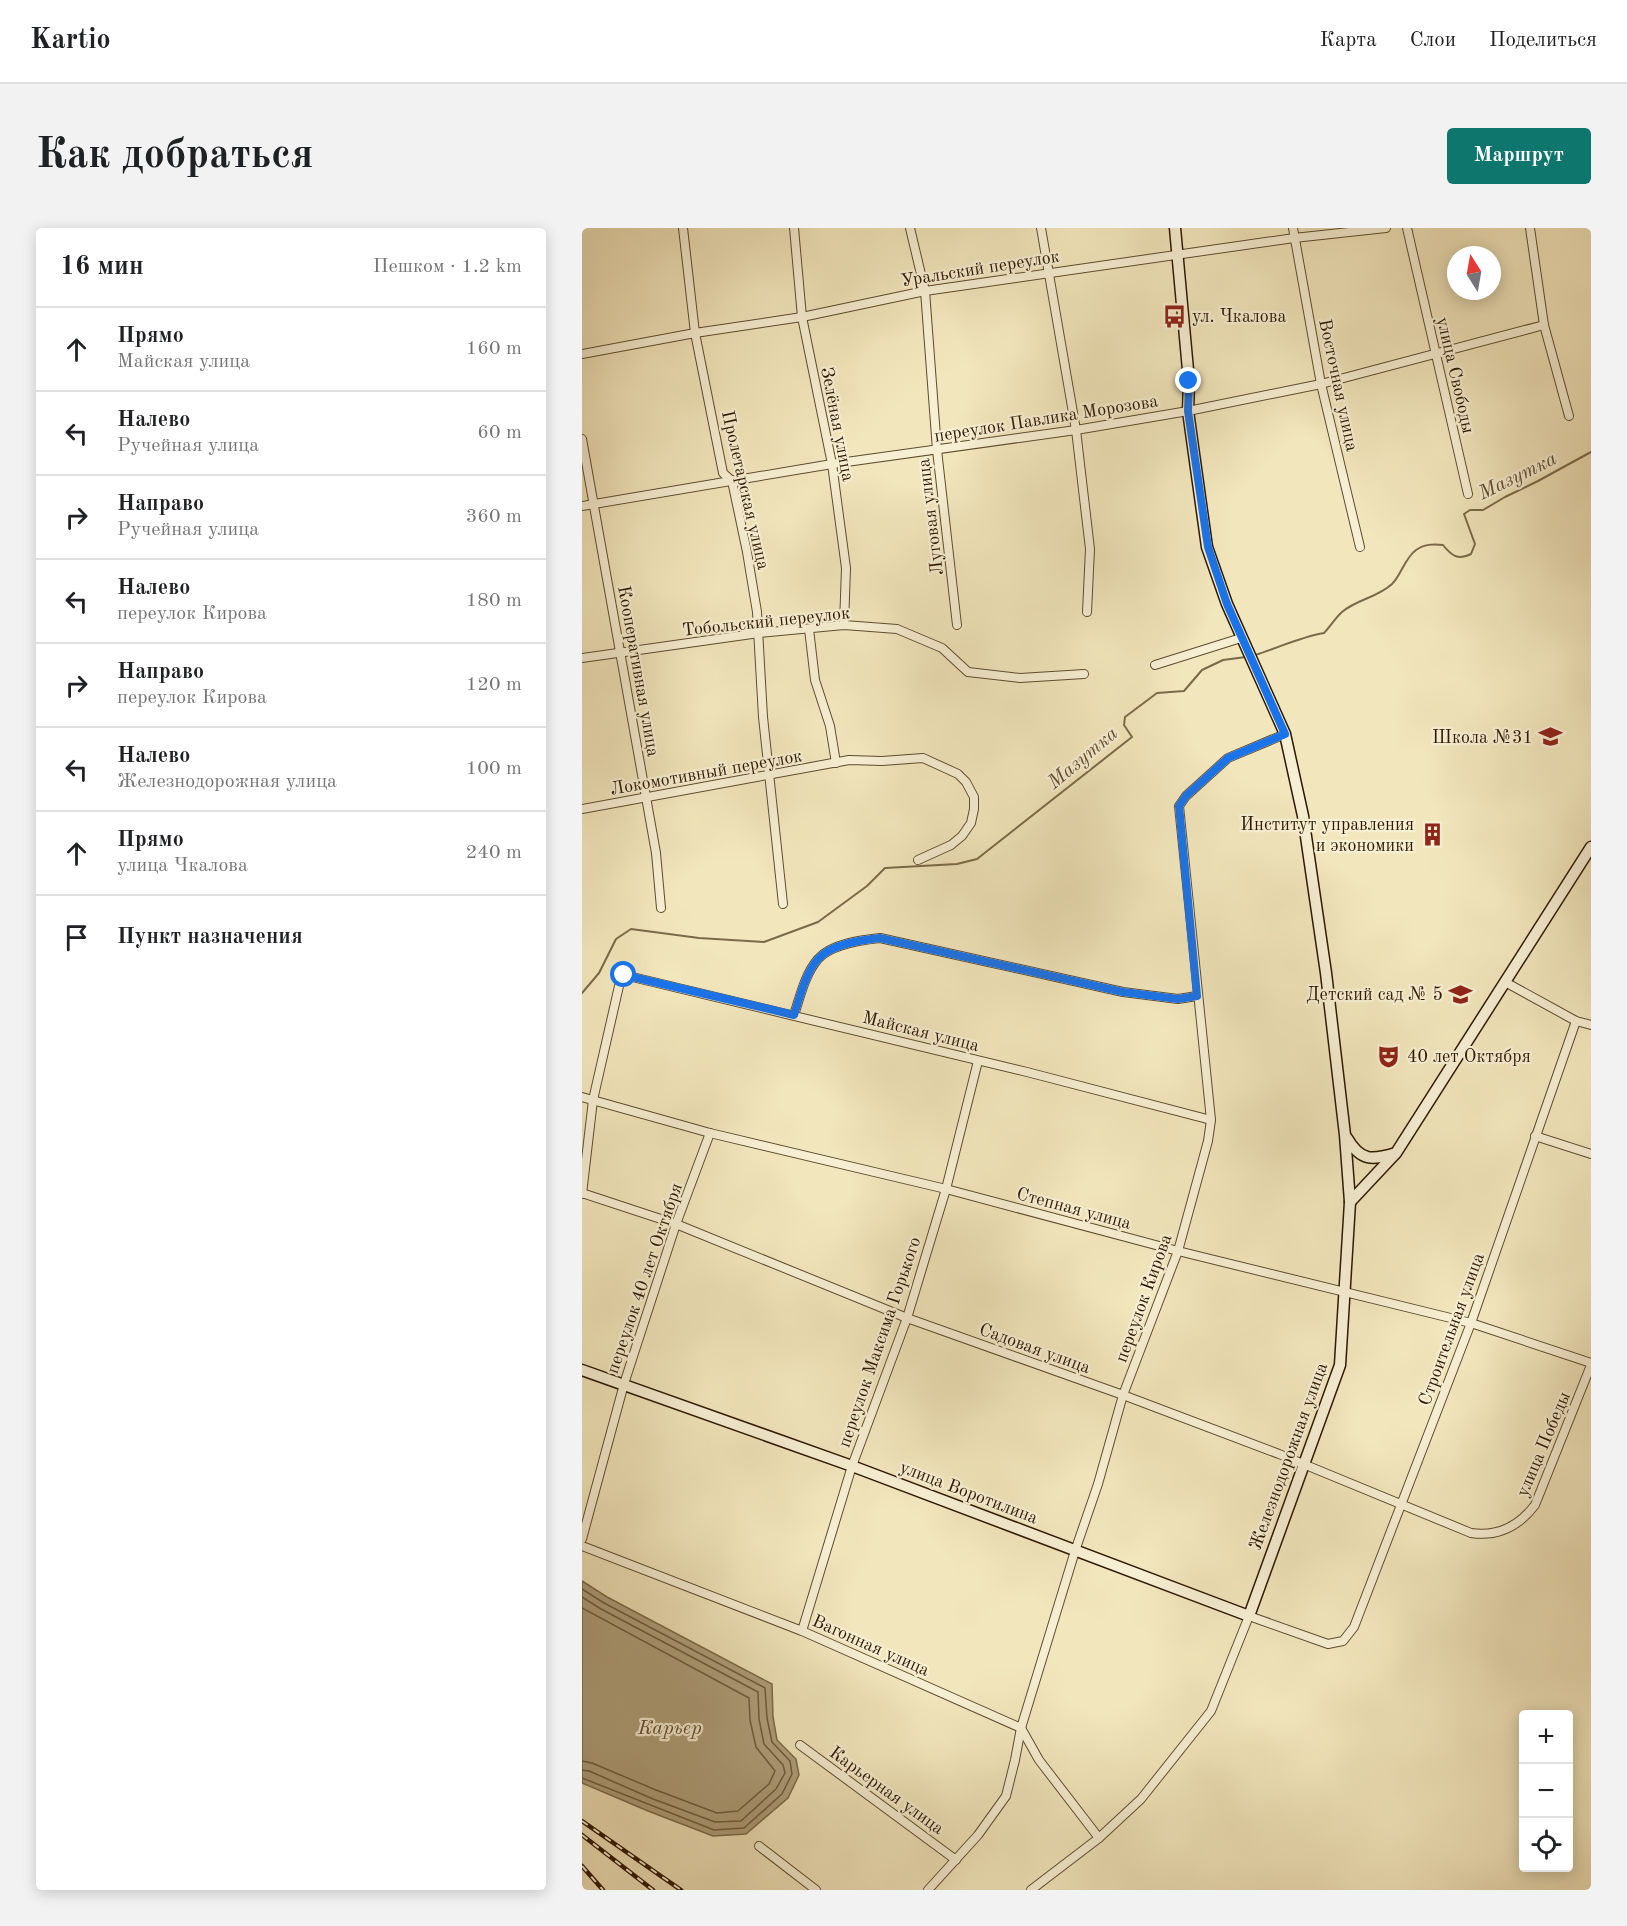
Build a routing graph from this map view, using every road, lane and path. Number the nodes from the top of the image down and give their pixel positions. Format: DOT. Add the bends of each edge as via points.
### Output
graph roads {
  1 [pos="683,228"];
  2 [pos="794,228"];
  3 [pos="910,228"];
  4 [pos="1041,228"];
  5 [pos="1175,228"];
  6 [pos="1293,228"];
  7 [pos="1386,228"];
  8 [pos="1407,228"];
  9 [pos="1530,228"];
  10 [pos="1294,238"];
  11 [pos="1178,255"];
  12 [pos="1049,272"];
  13 [pos="925,291"];
  14 [pos="802,317"];
  15 [pos="1544,325"];
  16 [pos="695,333"];
  17 [pos="582,354"];
  18 [pos="1436,355"];
  19 [pos="1321,384"];
  20 [pos="1188,411"];
  21 [pos="1569,416"];
  22 [pos="1076,430"];
  23 [pos="582,439"];
  24 [pos="937,450"];
  25 [pos="832,464"];
  26 [pos="732,481"];
  27 [pos="1468,494"];
  28 [pos="595,504"];
  29 [pos="582,506"];
  30 [pos="1360,547"];
  31 [pos="1087,612"];
  32 [pos="844,625"];
  33 [pos="957,625"];
  34 [pos="809,629"];
  35 [pos="759,633"];
  36 [pos="1241,638"];
  37 [pos="621,653"];
  38 [pos="582,658"];
  39 [pos="1155,665"];
  40 [pos="1084,674"];
  41 [pos="1285,734"];
  42 [pos="836,763"];
  43 [pos="769,776"];
  44 [pos="645,799"];
  45 [pos="582,809"];
  46 [pos="1591,847"];
  47 [pos="918,860"];
  48 [pos="783,904"];
  49 [pos="662,908"];
  50 [pos="624,975"];
  51 [pos="1505,982"];
  52 [pos="1197,996"];
  53 [pos="794,1015"];
  54 [pos="1576,1021"];
  55 [pos="1591,1025"];
  56 [pos="978,1061"];
  57 [pos="582,1097"];
  58 [pos="593,1100"];
  59 [pos="1211,1120"];
  60 [pos="710,1133"];
  61 [pos="1345,1135"];
  62 [pos="1535,1136"];
  63 [pos="1396,1152"];
  64 [pos="1591,1154"];
  65 [pos="946,1189"];
  66 [pos="582,1193"];
  67 [pos="1350,1202"];
  68 [pos="676,1224"];
  69 [pos="1179,1251"];
  70 [pos="1345,1292"];
  71 [pos="907,1318"];
  72 [pos="1471,1323"];
  73 [pos="1591,1364"];
  74 [pos="582,1370"];
  75 [pos="624,1384"];
  76 [pos="1123,1395"];
  77 [pos="1303,1464"];
  78 [pos="852,1466"];
  79 [pos="1402,1506"];
  80 [pos="1511,1527"];
  81 [pos="582,1539"];
  82 [pos="582,1546"];
  83 [pos="1075,1551"];
  84 [pos="1249,1616"];
  85 [pos="802,1631"];
  86 [pos="1343,1641"];
  87 [pos="1021,1728"];
  88 [pos="800,1744"];
  89 [pos="1099,1838"];
  90 [pos="759,1846"];
  91 [pos="956,1860"];
  92 [pos="816,1890"];
  93 [pos="928,1890"];
  94 [pos="1031,1890"];
  1 -- 16 [label="street, Пролетарская улица"];
  2 -- 14 [label="street, Зелёная улица"];
  3 -- 13 [label="street, Луговая улица"];
  4 -- 12 [label="street"];
  5 -- 11 [label="street, Железнодорожная улица"];
  6 -- 10 [label="street, Восточная улица"];
  7 -- 10 [label="street, Уральский переулок"];
  8 -- 18 [label="street, улица Свободы"];
  9 -- 15 [label="street"];
  10 -- 11 [label="street, Уральский переулок"];
  10 -- 19 [label="street, Восточная улица"];
  11 -- 12 [label="street, Уральский переулок"];
  11 -- 20 [label="street, Железнодорожная улица"];
  12 -- 13 [label="street, Уральский переулок"];
  12 -- 22 [label="street"];
  13 -- 14 [label="street, Уральский переулок"];
  13 -- 24 [label="street, Луговая улица"];
  14 -- 16 [label="street, Уральский переулок"];
  14 -- 25 [label="street, Зелёная улица"];
  15 -- 18 [label="street, переулок Павлика Морозова"];
  15 -- 21 [label="street"];
  16 -- 17 [label="street, Уральский переулок"];
  16 -- 26 [label="street, Пролетарская улица" via="723,472"];
  18 -- 19 [label="street, переулок Павлика Морозова"];
  18 -- 27 [label="street, улица Свободы"];
  19 -- 20 [label="street, переулок Павлика Морозова"];
  19 -- 30 [label="street, Восточная улица"];
  20 -- 22 [label="street, переулок Павлика Морозова"];
  20 -- 36 [label="street, Железнодорожная улица" via="1208,547"];
  22 -- 24 [label="street, переулок Павлика Морозова"];
  22 -- 31 [label="street" via="1090,549"];
  23 -- 28 [label="street, Кооперативная улица"];
  24 -- 25 [label="street, переулок Павлика Морозова"];
  24 -- 33 [label="street, Луговая улица"];
  25 -- 26 [label="street, переулок Павлика Морозова"];
  25 -- 32 [label="street, Зелёная улица" via="846,568"];
  26 -- 28 [label="street, переулок Павлика Морозова"];
  26 -- 35 [label="street, Пролетарская улица"];
  28 -- 29 [label="street, переулок Павлика Морозова"];
  28 -- 37 [label="street, Кооперативная улица"];
  32 -- 34 [label="street, Тобольский переулок"];
  32 -- 40 [label="street, Тобольский переулок" via="897,629 942,648 969,672 1020,678"];
  34 -- 35 [label="street, Тобольский переулок"];
  34 -- 42 [label="street" via="815,680 830,726"];
  35 -- 37 [label="street, Тобольский переулок"];
  35 -- 43 [label="street, Пролетарская улица"];
  36 -- 39 [label="street"];
  36 -- 41 [label="street, Железнодорожная улица"];
  37 -- 38 [label="street, Тобольский переулок"];
  37 -- 44 [label="street, Кооперативная улица"];
  41 -- 52 [label="street, переулок Кирова" via="1228,758 1179,806"];
  41 -- 61 [label="street, Железнодорожная улица" via="1303,816"];
  42 -- 43 [label="street, Локомотивный переулок"];
  42 -- 47 [label="street, Локомотивный переулок" via="923,758 958,774 966,782 974,797 971,823 951,844"];
  43 -- 44 [label="street, Локомотивный переулок"];
  43 -- 48 [label="street, Пролетарская улица"];
  44 -- 45 [label="street, Локомотивный переулок"];
  44 -- 49 [label="street, Кооперативная улица"];
  46 -- 51 [label="street"];
  50 -- 53 [label="street, Майская улица"];
  50 -- 58 [label="street, Садовая улица"];
  51 -- 54 [label="street"];
  51 -- 63 [label="street"];
  52 -- 53 [label="street" via="1178,999 1123,992 880,938 856,940 819,958"];
  52 -- 59 [label="street, переулок Кирова"];
  53 -- 56 [label="street, Майская улица"];
  54 -- 55 [label="street"];
  54 -- 62 [label="street, Строительная улица"];
  56 -- 59 [label="street, Майская улица"];
  56 -- 65 [label="street, переулок Максима Горького"];
  57 -- 58 [label="street, Степная улица"];
  58 -- 60 [label="street, Степная улица"];
  58 -- 66 [label="street, Садовая улица"];
  59 -- 69 [label="street, переулок Кирова"];
  60 -- 65 [label="street, Степная улица"];
  60 -- 68 [label="street, переулок 40 лет Октября"];
  61 -- 63 [label="street" via="1358,1154 1369,1158"];
  61 -- 67 [label="street, Железнодорожная улица"];
  62 -- 64 [label="street"];
  62 -- 72 [label="street, Строительная улица"];
  63 -- 67 [label="street"];
  65 -- 69 [label="street, Степная улица"];
  65 -- 71 [label="street, переулок Максима Горького"];
  66 -- 68 [label="street, Садовая улица"];
  67 -- 70 [label="street, Железнодорожная улица"];
  68 -- 71 [label="street, Садовая улица"];
  68 -- 75 [label="street, переулок 40 лет Октября"];
  69 -- 70 [label="street, Степная улица"];
  69 -- 76 [label="street, переулок Кирова"];
  70 -- 72 [label="street, Степная улица"];
  70 -- 77 [label="street, Железнодорожная улица" via="1340,1365"];
  71 -- 76 [label="street, Садовая улица"];
  71 -- 78 [label="street, переулок Максима Горького"];
  72 -- 73 [label="street, Степная улица"];
  72 -- 79 [label="street, Строительная улица"];
  73 -- 80 [label="street, улица Победы" via="1535,1505"];
  74 -- 75 [label="street, улица Воротилина"];
  75 -- 78 [label="street, улица Воротилина"];
  75 -- 81 [label="street, переулок 40 лет Октября"];
  76 -- 77 [label="street, Садовая улица"];
  76 -- 83 [label="street, переулок Кирова"];
  77 -- 79 [label="street, Садовая улица"];
  77 -- 84 [label="street, Железнодорожная улица"];
  78 -- 83 [label="street, улица Воротилина"];
  78 -- 85 [label="street, переулок Максима Горького"];
  79 -- 80 [label="street, Садовая улица" via="1471,1533 1485,1535"];
  79 -- 86 [label="street, Строительная улица" via="1354,1627"];
  82 -- 85 [label="street, Вагонная улица"];
  83 -- 84 [label="street, улица Воротилина"];
  83 -- 87 [label="street, переулок Кирова"];
  84 -- 86 [label="street, улица Воротилина" via="1328,1644"];
  84 -- 89 [label="street, Железнодорожная улица" via="1211,1711 1141,1799"];
  85 -- 87 [label="street, Вагонная улица"];
  87 -- 89 [label="street" via="1039,1760"];
  87 -- 91 [label="street, переулок Кирова" via="1006,1796"];
  88 -- 91 [label="street, Карьерная улица"];
  89 -- 94 [label="street, Железнодорожная улица"];
  90 -- 92 [label="street"];
  91 -- 93 [label="street, переулок Кирова"];
}
